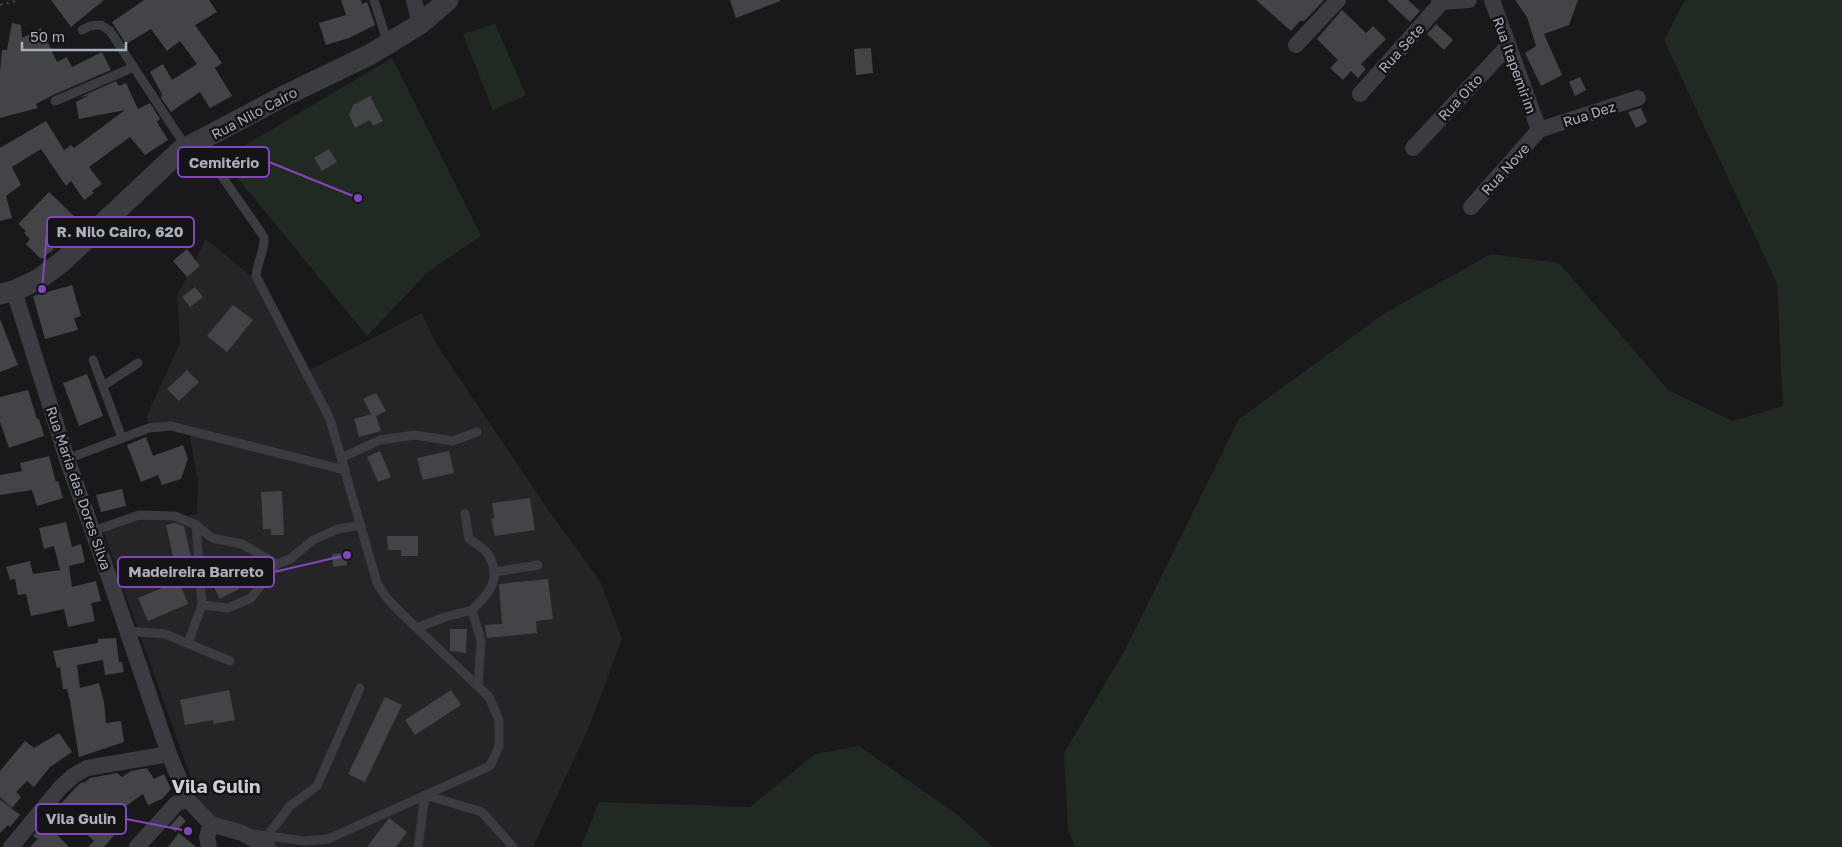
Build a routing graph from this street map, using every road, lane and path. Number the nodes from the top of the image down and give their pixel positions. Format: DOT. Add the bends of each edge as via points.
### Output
graph roads {
  1 [pos="19,0"];
  2 [pos="374,0"];
  3 [pos="414,0"];
  4 [pos="448,0"];
  5 [pos="1338,0"];
  6 [pos="1469,0"];
  7 [pos="1492,0"];
  8 [pos="1440,1"];
  9 [pos="0,5"];
  10 [pos="420,24"];
  11 [pos="82,30"];
  12 [pos="388,44"];
  13 [pos="1296,45"];
  14 [pos="1508,46"];
  15 [pos="134,67"];
  16 [pos="1360,94"];
  17 [pos="1638,98"];
  18 [pos="55,101"];
  19 [pos="1540,130"];
  20 [pos="192,145"];
  21 [pos="1413,148"];
  22 [pos="1471,207"];
  23 [pos="7,293"];
  24 [pos="93,360"];
  25 [pos="138,363"];
  26 [pos="103,386"];
  27 [pos="477,432"];
  28 [pos="122,438"];
  29 [pos="341,458"];
  30 [pos="67,459"];
  31 [pos="345,470"];
  32 [pos="465,514"];
  33 [pos="196,525"];
  34 [pos="361,525"];
  35 [pos="93,531"];
  36 [pos="276,564"];
  37 [pos="538,565"];
  38 [pos="495,572"];
  39 [pos="202,605"];
  40 [pos="472,610"];
  41 [pos="417,628"];
  42 [pos="127,631"];
  43 [pos="188,643"];
  44 [pos="230,661"];
  45 [pos="478,686"];
  46 [pos="360,688"];
  47 [pos="169,754"];
  48 [pos="425,795"];
  49 [pos="188,800"];
  50 [pos="211,824"];
  51 [pos="268,842"];
  52 [pos="11,847"];
  53 [pos="137,847"];
  54 [pos="209,847"];
  55 [pos="418,847"];
  56 [pos="513,847"];
  1 -- 9 [label="path"];
  2 -- 12 [label="lane"];
  3 -- 10 [label="street"];
  4 -- 10 [label="street, Rua Nilo Cairo"];
  5 -- 13 [label="street"];
  6 -- 8 [label="street"];
  7 -- 14 [label="street, Rua Itapemirim"];
  8 -- 16 [label="street, Rua Sete"];
  10 -- 12 [label="street, Rua Nilo Cairo"];
  11 -- 15 [label="lane" via="101,25 110,31"];
  12 -- 20 [label="street, Rua Nilo Cairo"];
  14 -- 19 [label="street, Rua Itapemirim"];
  14 -- 21 [label="street, Rua Oito"];
  15 -- 18 [label="lane"];
  15 -- 20 [label="lane"];
  17 -- 19 [label="street, Rua Dez"];
  19 -- 22 [label="street, Rua Nove"];
  20 -- 23 [label="street, Rua Nilo Cairo" via="180,150 40,279"];
  20 -- 29 [label="lane" via="264,237 256,276 330,419"];
  23 -- 30 [label="street, Rua Maria das Dores Silva"];
  24 -- 26 [label="lane"];
  25 -- 26 [label="lane"];
  26 -- 28 [label="lane"];
  27 -- 29 [label="lane" via="453,442 415,436 380,440"];
  28 -- 30 [label="lane"];
  28 -- 31 [label="lane" via="149,428 171,426"];
  29 -- 31 [label="lane"];
  30 -- 35 [label="street, Rua Maria das Dores Silva"];
  31 -- 34 [label="lane"];
  32 -- 38 [label="lane" via="469,539 487,553"];
  33 -- 35 [label="lane" via="175,516 139,514"];
  33 -- 36 [label="lane" via="212,538 242,544"];
  33 -- 39 [label="lane"];
  34 -- 36 [label="lane" via="338,529 313,540 290,559"];
  34 -- 41 [label="lane" via="377,583 386,597"];
  35 -- 42 [label="street, Rua Maria das Dores Silva"];
  36 -- 39 [label="lane" via="251,598 228,608"];
  37 -- 38 [label="lane"];
  38 -- 40 [label="lane" via="489,594"];
  39 -- 43 [label="lane"];
  40 -- 41 [label="lane"];
  40 -- 45 [label="lane" via="481,641"];
  41 -- 45 [label="lane"];
  42 -- 43 [label="lane" via="164,634"];
  42 -- 47 [label="street, Rua Maria das Dores Silva"];
  43 -- 44 [label="lane"];
  45 -- 48 [label="lane" via="489,697 499,720 499,747 490,766"];
  46 -- 51 [label="lane" via="317,786 290,806"];
  47 -- 49 [label="street, Rua Maria das Dores Silva"];
  47 -- 52 [label="street" via="87,768 73,776"];
  48 -- 51 [label="lane" via="328,839"];
  48 -- 55 [label="lane"];
  48 -- 56 [label="lane" via="482,812"];
  49 -- 50 [label="street, Rua Maria das Dores Silva"];
  49 -- 53 [label="street" via="177,803"];
  50 -- 51 [label="street"];
  50 -- 54 [label="street"];
}
